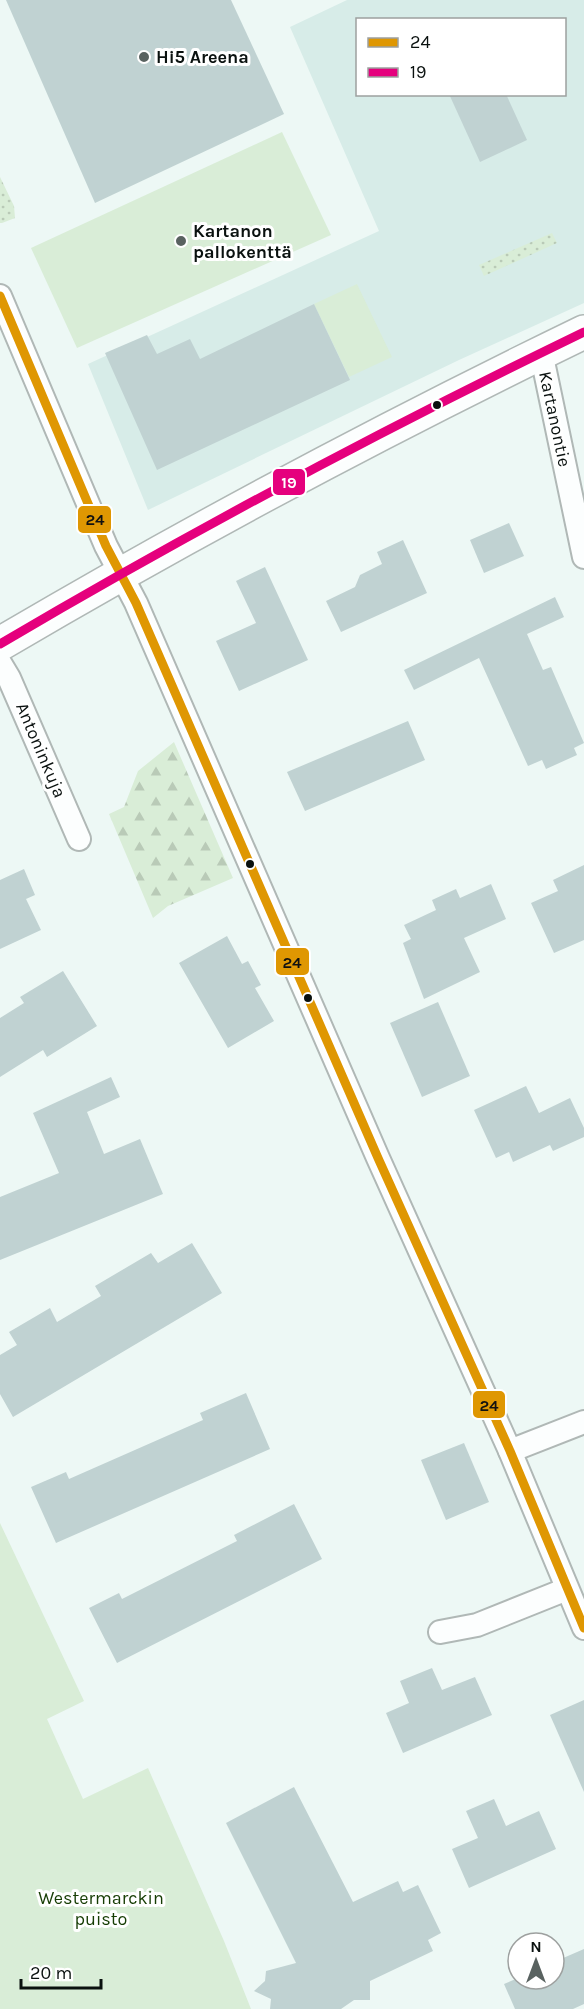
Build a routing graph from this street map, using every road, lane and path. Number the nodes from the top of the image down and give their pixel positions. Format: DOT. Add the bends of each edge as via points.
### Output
graph roads {
  1 [pos="0,296"];
  2 [pos="584,332"];
  3 [pos="541,352"];
  4 [pos="584,557"];
  5 [pos="120,573"];
  6 [pos="0,644"];
  7 [pos="0,663"];
  8 [pos="79,839"];
  9 [pos="584,1422"];
  10 [pos="510,1451"];
  11 [pos="567,1589"];
  12 [pos="584,1628"];
  13 [pos="440,1632"];
  1 -- 5 [label="street"];
  2 -- 3 [label="street"];
  3 -- 4 [label="street, Kartanontie"];
  3 -- 5 [label="street"];
  5 -- 6 [label="street"];
  5 -- 10 [label="street"];
  7 -- 8 [label="street, Antoninkuja"];
  9 -- 10 [label="street"];
  10 -- 11 [label="street"];
  11 -- 12 [label="street"];
  11 -- 13 [label="street" via="485,1622"];
}
